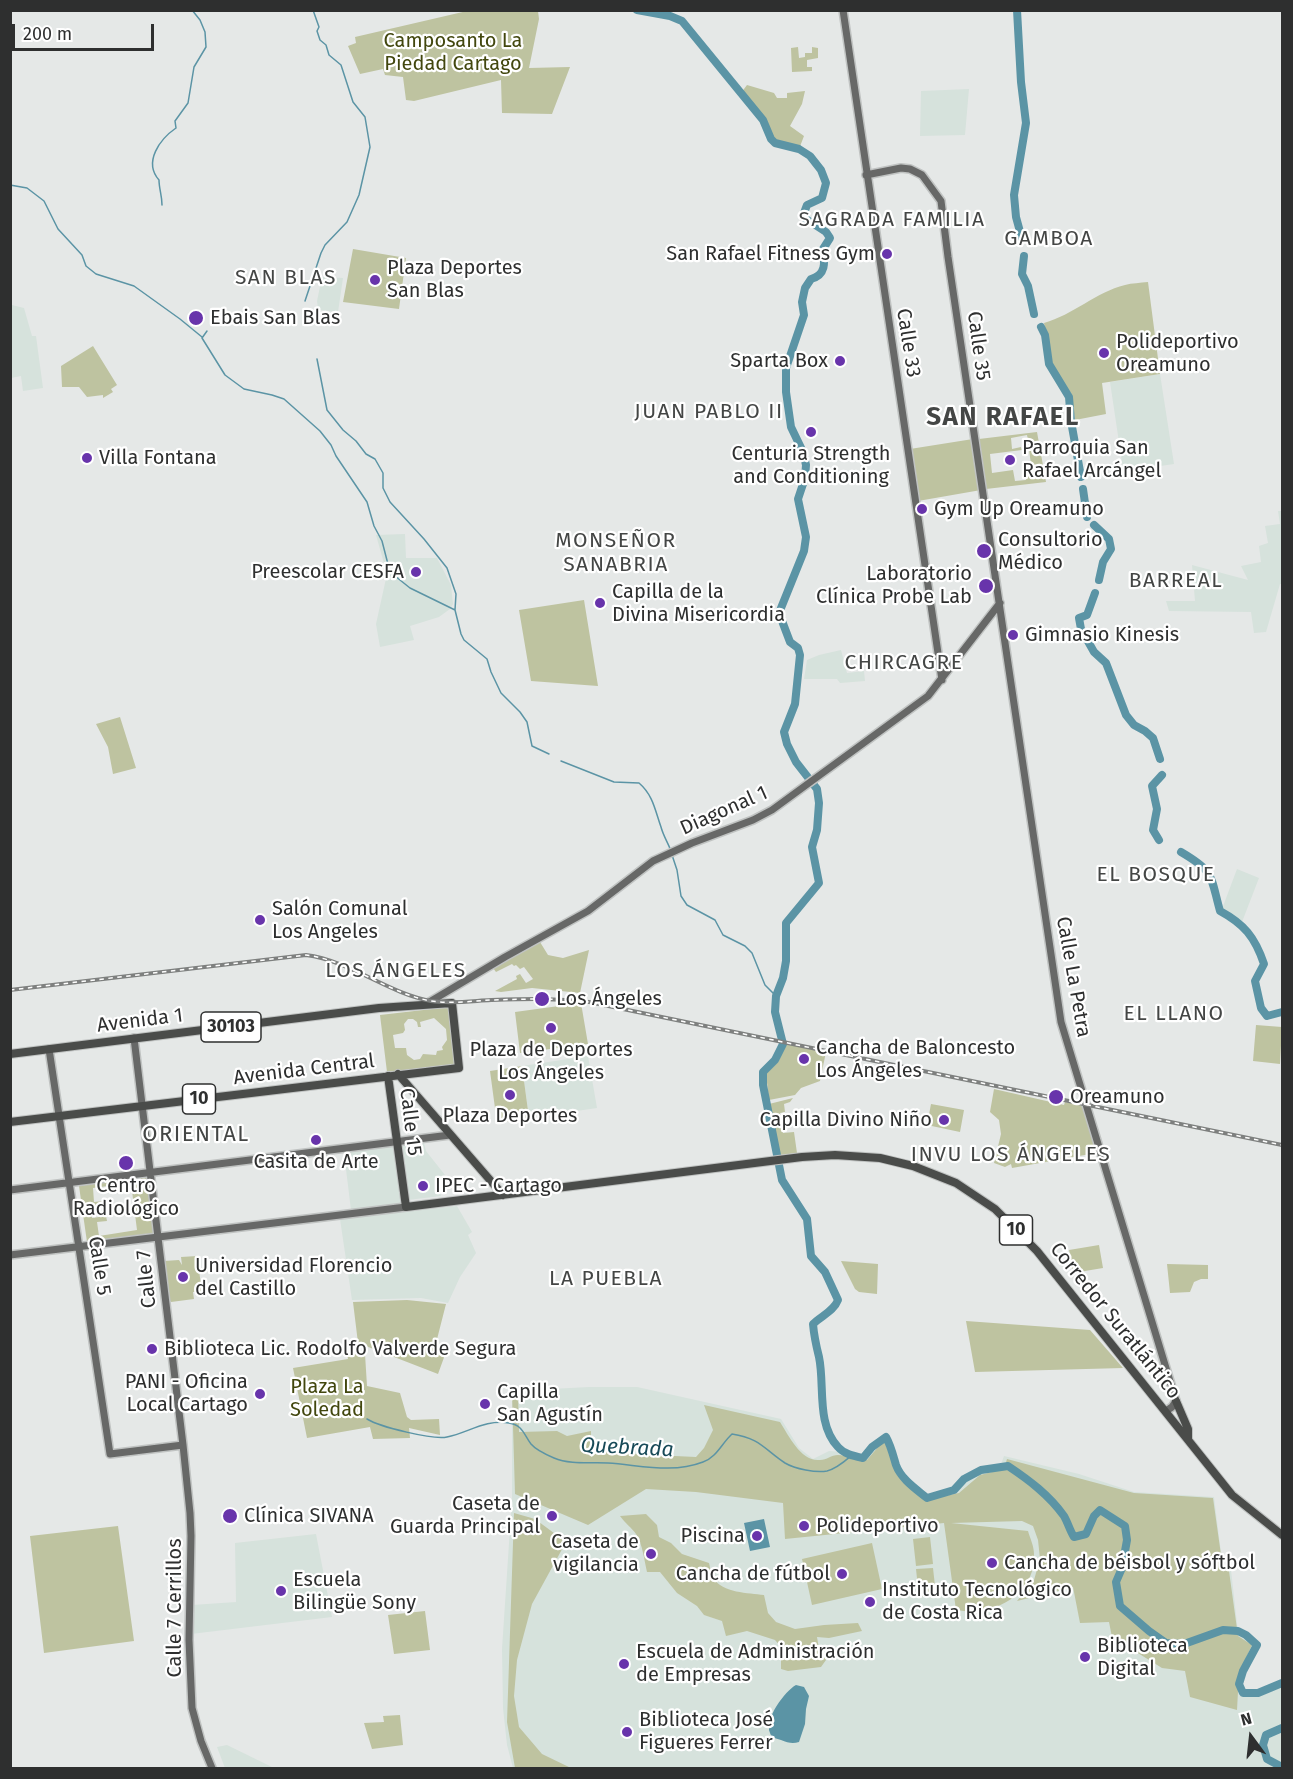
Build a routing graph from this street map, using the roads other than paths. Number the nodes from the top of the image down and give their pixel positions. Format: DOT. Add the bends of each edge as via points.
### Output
graph roads {
  1 [pos="843,10"];
  2 [pos="866,175"];
  3 [pos="1000,603"];
  4 [pos="942,680"];
  5 [pos="452,989"];
  6 [pos="452,1003"];
  7 [pos="426,1004"];
  8 [pos="134,1038"];
  9 [pos="49,1049"];
  10 [pos="10,1054"];
  11 [pos="398,1074"];
  12 [pos="388,1076"];
  13 [pos="143,1105"];
  14 [pos="59,1116"];
  15 [pos="10,1122"];
  16 [pos="450,1135"];
  17 [pos="396,1142"];
  18 [pos="150,1172"];
  19 [pos="70,1182"];
  20 [pos="496,1187"];
  21 [pos="10,1190"];
  22 [pos="503,1195"];
  23 [pos="481,1198"];
  24 [pos="406,1207"];
  25 [pos="159,1238"];
  26 [pos="79,1247"];
  27 [pos="10,1255"];
  28 [pos="1176,1401"];
  29 [pos="1166,1411"];
  30 [pos="1188,1438"];
  31 [pos="183,1445"];
  32 [pos="1282,1535"];
  33 [pos="212,1768"];
  1 -- 2 [label="main road, Calle 33"];
  2 -- 3 [label="main road, Calle 35" via="910,169 921,175 941,201"];
  2 -- 4 [label="main road, Calle 33"];
  3 -- 4 [label="main road, Diagonal 1"];
  3 -- 28 [label="main road, Calle La Petra" via="1061,1023"];
  4 -- 5 [label="main road, Diagonal 1" via="919,703 772,810 664,855 588,911"];
  5 -- 6 [label="main road"];
  5 -- 7 [label="main road, Diagonal 1"];
  6 -- 7 [label="main road, Avenida 1 / 30103"];
  6 -- 11 [label="main road, Avenida Central" via="459,1068"];
  7 -- 8 [label="main road, Avenida 1 / 30103"];
  8 -- 9 [label="main road, Avenida 1 / 30103"];
  8 -- 13 [label="main road, Calle 7"];
  9 -- 10 [label="main road, Avenida 1 / 30103"];
  9 -- 14 [label="main road, Calle 5"];
  11 -- 12 [label="main road, Avenida Central"];
  11 -- 16 [label="main road"];
  12 -- 13 [label="main road, Avenida Central / 10"];
  12 -- 17 [label="main road, Calle 15"];
  13 -- 14 [label="main road, Avenida Central / 10"];
  13 -- 18 [label="main road, Calle 7"];
  14 -- 15 [label="main road, Avenida Central / 10"];
  14 -- 19 [label="main road, Calle 5"];
  16 -- 17 [label="main road"];
  16 -- 20 [label="main road"];
  17 -- 18 [label="main road"];
  17 -- 24 [label="main road, Calle 15"];
  18 -- 19 [label="main road"];
  18 -- 25 [label="main road, Calle 7"];
  19 -- 21 [label="main road"];
  19 -- 26 [label="main road, Calle 5"];
  20 -- 22 [label="main road"];
  20 -- 23 [label="main road"];
  22 -- 23 [label="main road, 10"];
  22 -- 29 [label="main road, Corredor Suratlántico / 10" via="835,1155 880,1158 935,1173 995,1209 1037,1251"];
  23 -- 24 [label="main road, 10"];
  24 -- 25 [label="main road"];
  25 -- 26 [label="main road"];
  25 -- 31 [label="main road, Calle 7"];
  26 -- 27 [label="main road"];
  26 -- 31 [label="main road, Calle 5" via="110,1454"];
  28 -- 29 [label="main road"];
  28 -- 30 [label="main road"];
  29 -- 30 [label="main road, Corredor Suratlántico / 10"];
  30 -- 32 [label="main road, Corredor Suratlántico / 10" via="1232,1495"];
  31 -- 33 [label="main road, Calle 7 Cerrillos" via="191,1536 192,1708"];
}
